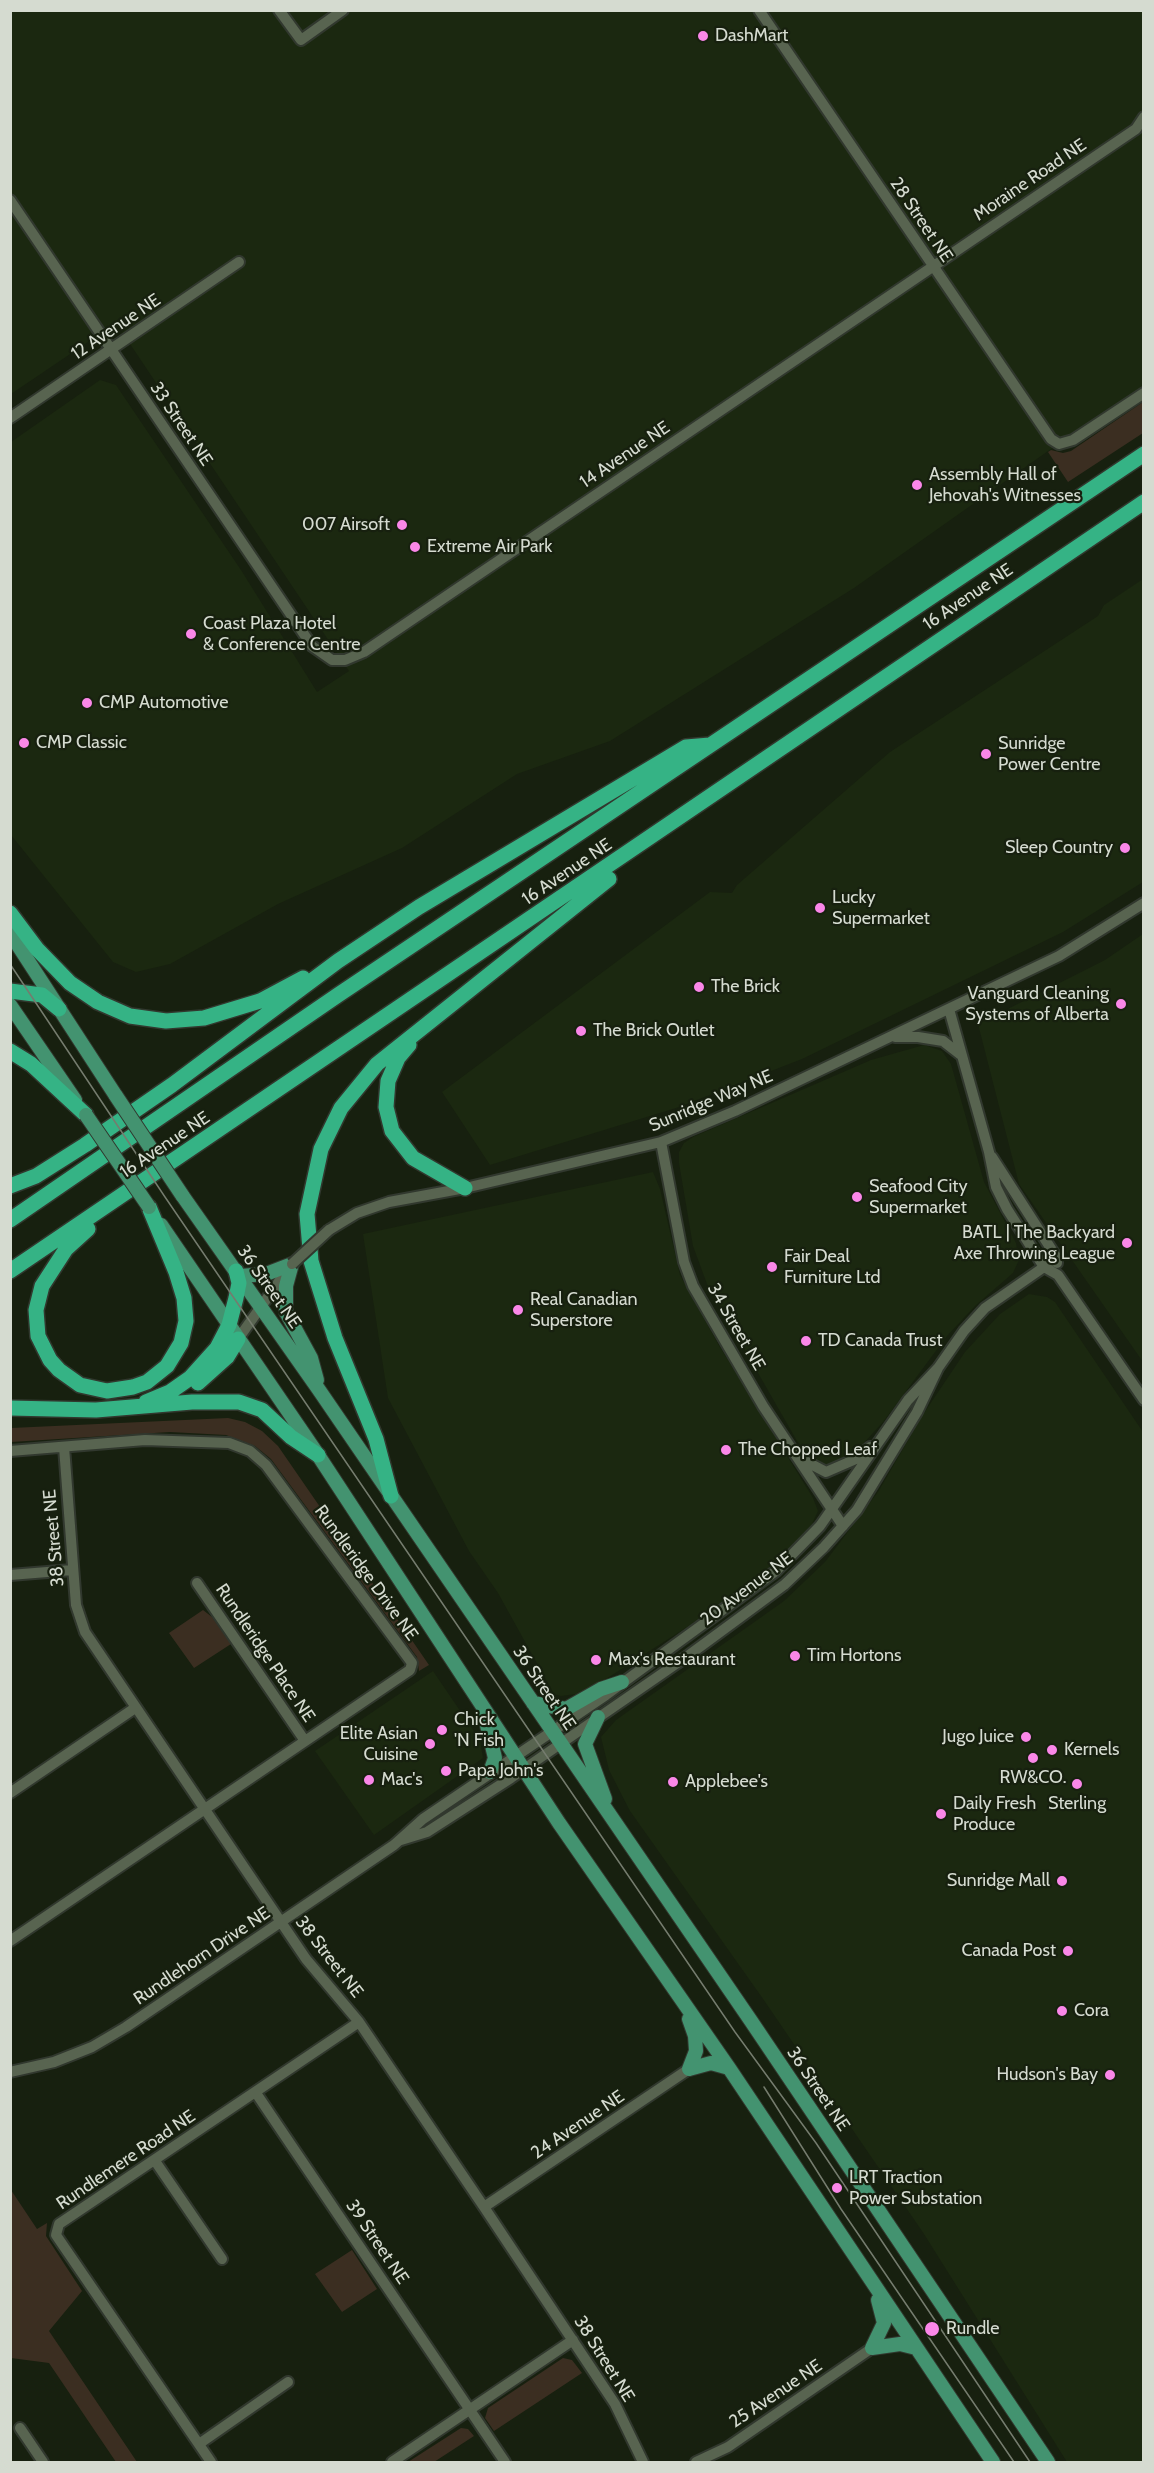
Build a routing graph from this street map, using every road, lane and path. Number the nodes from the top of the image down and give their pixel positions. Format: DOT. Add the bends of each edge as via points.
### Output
graph roads {
  1 [pos="279,10"];
  2 [pos="343,10"];
  3 [pos="759,10"];
  4 [pos="1143,117"];
  5 [pos="10,200"];
  6 [pos="239,262"];
  7 [pos="932,266"];
  8 [pos="112,349"];
  9 [pos="1143,393"];
  10 [pos="10,418"];
  11 [pos="1143,454"];
  12 [pos="1143,502"];
  13 [pos="332,660"];
  14 [pos="712,745"];
  15 [pos="717,794"];
  16 [pos="1143,903"];
  17 [pos="10,913"];
  18 [pos="10,933"];
  19 [pos="338,961"];
  20 [pos="10,991"];
  21 [pos="10,1005"];
  22 [pos="59,1009"];
  23 [pos="948,1009"];
  24 [pos="428,1022"];
  25 [pos="892,1036"];
  26 [pos="10,1051"];
  27 [pos="962,1056"];
  28 [pos="86,1115"];
  29 [pos="661,1142"];
  30 [pos="989,1152"];
  31 [pos="158,1173"];
  32 [pos="10,1186"];
  33 [pos="465,1188"];
  34 [pos="149,1207"];
  35 [pos="10,1220"];
  36 [pos="1057,1258"];
  37 [pos="292,1264"];
  38 [pos="1044,1267"];
  39 [pos="10,1271"];
  40 [pos="238,1274"];
  41 [pos="1058,1275"];
  42 [pos="260,1306"];
  43 [pos="229,1325"];
  44 [pos="238,1339"];
  45 [pos="938,1368"];
  46 [pos="319,1390"];
  47 [pos="1143,1400"];
  48 [pos="147,1407"];
  49 [pos="10,1408"];
  50 [pos="123,1408"];
  51 [pos="881,1438"];
  52 [pos="64,1447"];
  53 [pos="10,1451"];
  54 [pos="794,1454"];
  55 [pos="318,1455"];
  56 [pos="391,1496"];
  57 [pos="831,1509"];
  58 [pos="843,1526"];
  59 [pos="72,1570"];
  60 [pos="10,1575"];
  61 [pos="197,1583"];
  62 [pos="622,1682"];
  63 [pos="533,1703"];
  64 [pos="135,1708"];
  65 [pos="484,1709"];
  66 [pos="598,1717"];
  67 [pos="556,1738"];
  68 [pos="305,1741"];
  69 [pos="533,1744"];
  70 [pos="515,1756"];
  71 [pos="542,1756"];
  72 [pos="524,1769"];
  73 [pos="490,1772"];
  74 [pos="10,1793"];
  75 [pos="205,1809"];
  76 [pos="613,1821"];
  77 [pos="398,1841"];
  78 [pos="281,1922"];
  79 [pos="10,1941"];
  80 [pos="680,1995"];
  81 [pos="359,2022"];
  82 [pos="729,2068"];
  83 [pos="689,2069"];
  84 [pos="10,2072"];
  85 [pos="256,2093"];
  86 [pos="155,2161"];
  87 [pos="484,2207"];
  88 [pos="222,2259"];
  89 [pos="870,2280"];
  90 [pos="573,2340"];
  91 [pos="872,2348"];
  92 [pos="916,2348"];
  93 [pos="288,2382"];
  94 [pos="471,2409"];
  95 [pos="20,2428"];
  96 [pos="199,2444"];
  97 [pos="43,2463"];
  98 [pos="211,2463"];
  99 [pos="392,2463"];
  100 [pos="505,2463"];
  101 [pos="643,2463"];
  102 [pos="696,2463"];
  103 [pos="993,2463"];
  104 [pos="1048,2463"];
  1 -- 2 [label="street" via="301,40"];
  3 -- 7 [label="street, 28 Street NE"];
  4 -- 7 [label="street, Moraine Road NE" via="1136,129"];
  5 -- 8 [label="street, 33 Street NE"];
  6 -- 8 [label="street, 12 Avenue NE"];
  7 -- 9 [label="street, 28 Street NE" via="1043,431 1059,444 1073,440"];
  7 -- 13 [label="street, 14 Avenue NE" via="364,652 345,660"];
  8 -- 10 [label="street, 12 Avenue NE"];
  8 -- 13 [label="street, 33 Street NE" via="312,646"];
  11 -- 14 [label="highway, 16 Avenue NE"];
  12 -- 15 [label="highway, 16 Avenue NE"];
  14 -- 19 [label="highway" via="686,747 418,907"];
  14 -- 35 [label="highway, 16 Avenue NE"];
  15 -- 24 [label="highway" via="707,808 594,890"];
  15 -- 31 [label="highway, 16 Avenue NE"];
  16 -- 23 [label="street, Sunridge Way NE" via="1059,956"];
  17 -- 19 [label="highway" via="37,949 82,993 113,1010 148,1020 186,1021 240,1009"];
  18 -- 22 [label="main road, 36 Street NE"];
  19 -- 32 [label="highway" via="85,1145 45,1172"];
  20 -- 22 [label="highway" via="42,995"];
  21 -- 28 [label="main road"];
  22 -- 40 [label="main road, 36 Street NE, bridge"];
  23 -- 25 [label="street, Sunridge Way NE"];
  23 -- 27 [label="street"];
  24 -- 33 [label="highway" via="392,1071 386,1095 388,1120 405,1150 432,1171"];
  24 -- 56 [label="highway" via="376,1065 341,1108 319,1156 307,1214 311,1261 355,1393 376,1439"];
  25 -- 27 [label="street" via="943,1041"];
  25 -- 29 [label="street, Sunridge Way NE"];
  26 -- 28 [label="highway" via="31,1064"];
  27 -- 30 [label="street"];
  28 -- 34 [label="main road, bridge"];
  29 -- 33 [label="street, Sunridge Way NE"];
  29 -- 54 [label="street, 34 Street NE" via="684,1262 693,1287"];
  30 -- 36 [label="street"];
  30 -- 38 [label="street" via="999,1194"];
  31 -- 34 [label="highway" via="141,1191 75,1240 42,1286 36,1310 38,1336 59,1371 80,1385 107,1391 133,1388 167,1366 181,1343 186,1321 183,1298"];
  31 -- 39 [label="highway, 16 Avenue NE"];
  33 -- 37 [label="street, Sunridge Way NE, bridge" via="389,1202 357,1213 328,1230"];
  34 -- 43 [label="main road"];
  36 -- 38 [label="street, 20 Avenue NE"];
  36 -- 41 [label="street"];
  37 -- 40 [label="main road" via="266,1274"];
  37 -- 42 [label="street, Sunridge Way NE"];
  37 -- 46 [label="main road" via="286,1286 286,1312 311,1358"];
  38 -- 41 [label="street"];
  38 -- 45 [label="street, 20 Avenue NE" via="985,1308"];
  40 -- 42 [label="main road, 36 Street NE"];
  40 -- 43 [label="highway"];
  41 -- 47 [label="street"];
  42 -- 44 [label="street, Sunridge Way NE"];
  42 -- 46 [label="main road, 36 Street NE"];
  43 -- 44 [label="main road"];
  43 -- 50 [label="highway" via="210,1358 190,1378 159,1397"];
  44 -- 48 [label="highway" via="227,1357 195,1385 168,1401"];
  44 -- 55 [label="main road"];
  45 -- 51 [label="street, 20 Avenue NE" via="908,1400"];
  45 -- 58 [label="street, 20 Avenue NE" via="878,1477"];
  46 -- 56 [label="main road, 36 Street NE"];
  48 -- 50 [label="highway"];
  48 -- 55 [label="highway" via="211,1401 250,1405 274,1418 291,1437"];
  49 -- 50 [label="highway"];
  51 -- 54 [label="street" via="855,1459 826,1472"];
  51 -- 57 [label="street, 20 Avenue NE"];
  52 -- 53 [label="street, Rundleridge Drive NE"];
  52 -- 59 [label="street, 38 Street NE"];
  52 -- 68 [label="street, Rundleridge Drive NE" via="145,1440 229,1443 250,1451 266,1465 412,1663 410,1671"];
  54 -- 57 [label="street, 34 Street NE"];
  55 -- 65 [label="main road"];
  56 -- 63 [label="main road, 36 Street NE"];
  57 -- 58 [label="street, 34 Street NE"];
  57 -- 62 [label="street, 20 Avenue NE" via="808,1540 776,1571"];
  58 -- 66 [label="street, 20 Avenue NE" via="806,1566 766,1599"];
  59 -- 60 [label="street"];
  59 -- 64 [label="street, 38 Street NE" via="76,1605 85,1632"];
  61 -- 68 [label="street, Rundleridge Place NE"];
  62 -- 63 [label="main road" via="601,1689 566,1710"];
  62 -- 67 [label="street, 20 Avenue NE"];
  63 -- 67 [label="main road, 36 Street NE"];
  64 -- 74 [label="street"];
  64 -- 75 [label="street, 38 Street NE"];
  65 -- 70 [label="main road"];
  65 -- 73 [label="main road" via="495,1758"];
  66 -- 67 [label="street, 20 Avenue NE"];
  66 -- 76 [label="main road" via="585,1744"];
  67 -- 69 [label="street, 20 Avenue NE"];
  67 -- 71 [label="street, 20 Avenue NE"];
  67 -- 76 [label="main road, 36 Street NE"];
  68 -- 75 [label="street, Rundleridge Drive NE"];
  69 -- 70 [label="street, Rundlehorn Drive NE"];
  70 -- 72 [label="main road"];
  70 -- 73 [label="street, Rundlehorn Drive NE"];
  71 -- 72 [label="street, Rundlehorn Drive NE"];
  72 -- 77 [label="street, Rundlehorn Drive NE" via="427,1832"];
  72 -- 80 [label="main road"];
  73 -- 77 [label="street, Rundlehorn Drive NE"];
  75 -- 78 [label="street, 38 Street NE"];
  75 -- 79 [label="street, Rundleridge Drive NE"];
  76 -- 104 [label="main road, 36 Street NE"];
  77 -- 78 [label="street, Rundlehorn Drive NE"];
  78 -- 81 [label="street, 38 Street NE" via="306,1959"];
  78 -- 84 [label="street, Rundlehorn Drive NE" via="92,2047 54,2062"];
  80 -- 82 [label="main road"];
  80 -- 83 [label="main road" via="695,2036"];
  81 -- 85 [label="street, Rundlemere Road NE"];
  81 -- 87 [label="street, 38 Street NE"];
  82 -- 83 [label="main road" via="711,2063"];
  82 -- 89 [label="main road"];
  83 -- 87 [label="street, 24 Avenue NE"];
  85 -- 86 [label="street, Rundlemere Road NE"];
  85 -- 94 [label="street, 39 Street NE"];
  86 -- 88 [label="street"];
  86 -- 96 [label="street, Rundlemere Road NE" via="59,2224 56,2235"];
  87 -- 90 [label="street, 38 Street NE"];
  89 -- 91 [label="main road" via="884,2316 882,2331"];
  89 -- 92 [label="main road"];
  90 -- 94 [label="street"];
  90 -- 101 [label="street, 38 Street NE" via="615,2404"];
  91 -- 92 [label="main road" via="900,2344"];
  91 -- 102 [label="street, 25 Avenue NE" via="728,2446"];
  92 -- 103 [label="main road"];
  93 -- 96 [label="street"];
  94 -- 99 [label="street"];
  94 -- 100 [label="street, 39 Street NE"];
  95 -- 97 [label="street"];
  96 -- 98 [label="street, Rundlemere Road NE"];
}
